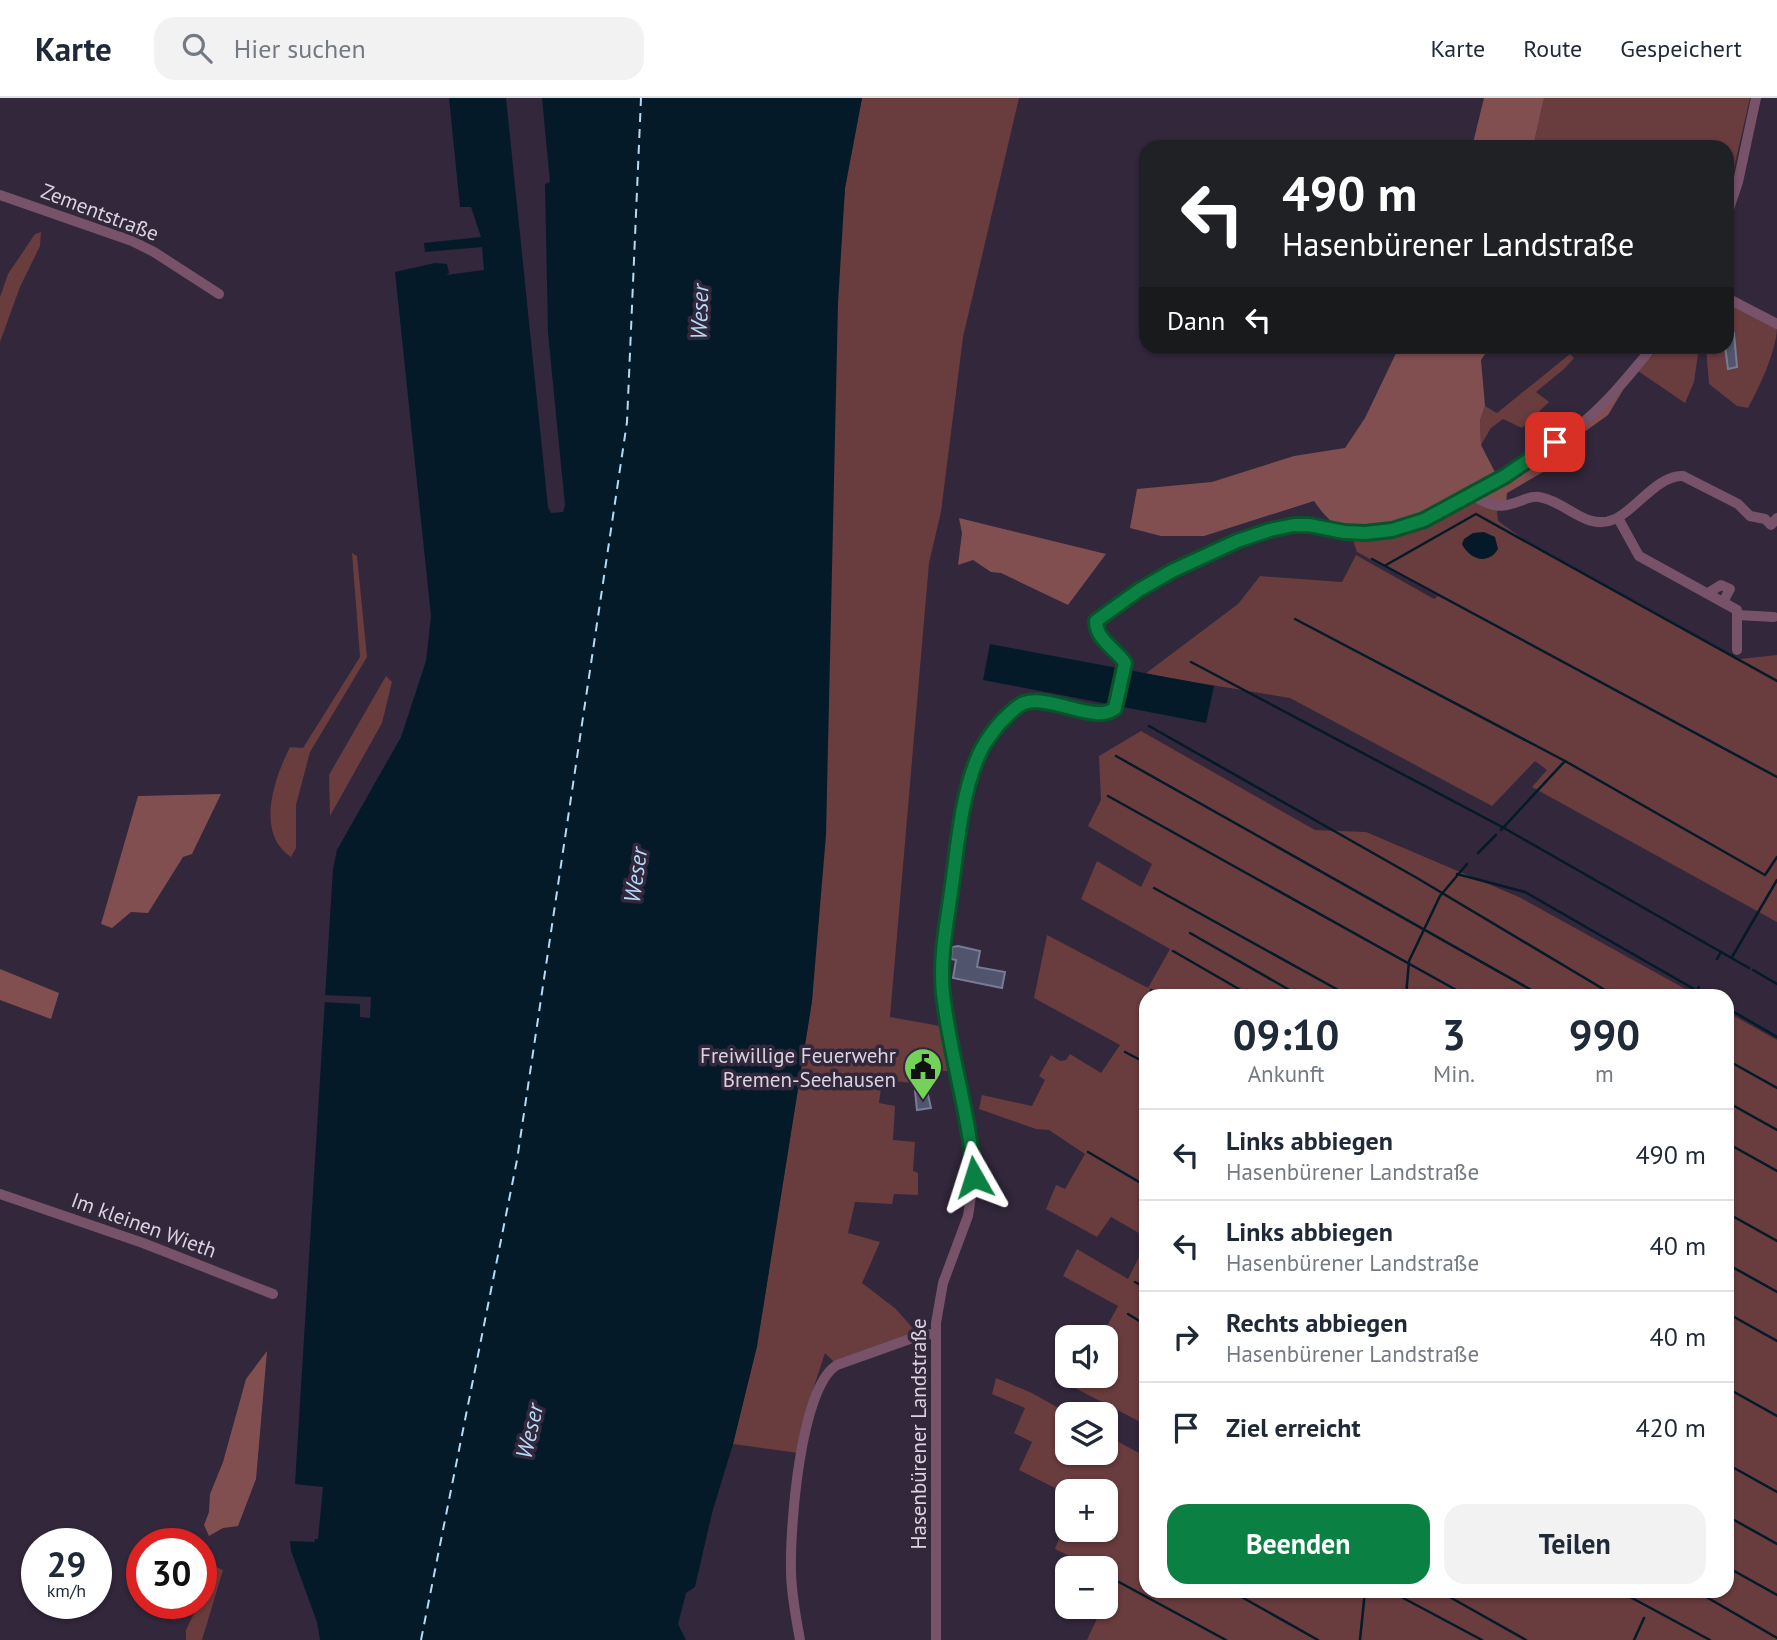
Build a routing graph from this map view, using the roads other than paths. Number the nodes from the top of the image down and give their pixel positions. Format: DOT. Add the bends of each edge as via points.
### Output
graph roads {
  1 [pos="1756,98"];
  2 [pos="0,195"];
  3 [pos="1734,195"];
  4 [pos="219,294"];
  5 [pos="1734,302"];
  6 [pos="1777,324"];
  7 [pos="1647,354"];
  8 [pos="1472,495"];
  9 [pos="1618,518"];
  10 [pos="1775,525"];
  11 [pos="1737,615"];
  12 [pos="1774,617"];
  13 [pos="1737,650"];
  14 [pos="0,1194"];
  15 [pos="273,1294"];
  16 [pos="935,1334"];
  17 [pos="800,1640"];
  18 [pos="936,1640"];
  1 -- 3 [label="street"];
  2 -- 4 [label="street, Zementstraße" via="132,241"];
  5 -- 6 [label="street"];
  7 -- 8 [label="street, Hasenbürener Landstraße" via="1587,419"];
  8 -- 9 [label="street" via="1497,507 1539,497 1588,520"];
  8 -- 16 [label="street, Hasenbürener Landstraße" via="1424,520 1392,530 1344,532 1294,525 1198,557 1096,621 1100,636 1125,663 1111,712 1100,715 1051,702 1021,703 986,741 973,769 962,818 942,967 948,1032 971,1147 973,1196 943,1283"];
  9 -- 10 [label="street" via="1674,475"];
  9 -- 11 [label="street" via="1639,556 1737,610"];
  11 -- 12 [label="street"];
  11 -- 13 [label="street"];
  14 -- 15 [label="street, Im kleinen Wieth"];
  16 -- 17 [label="street" via="837,1365 819,1387 799,1459 791,1570"];
  16 -- 18 [label="street, Hasenbürener Landstraße"];
}
